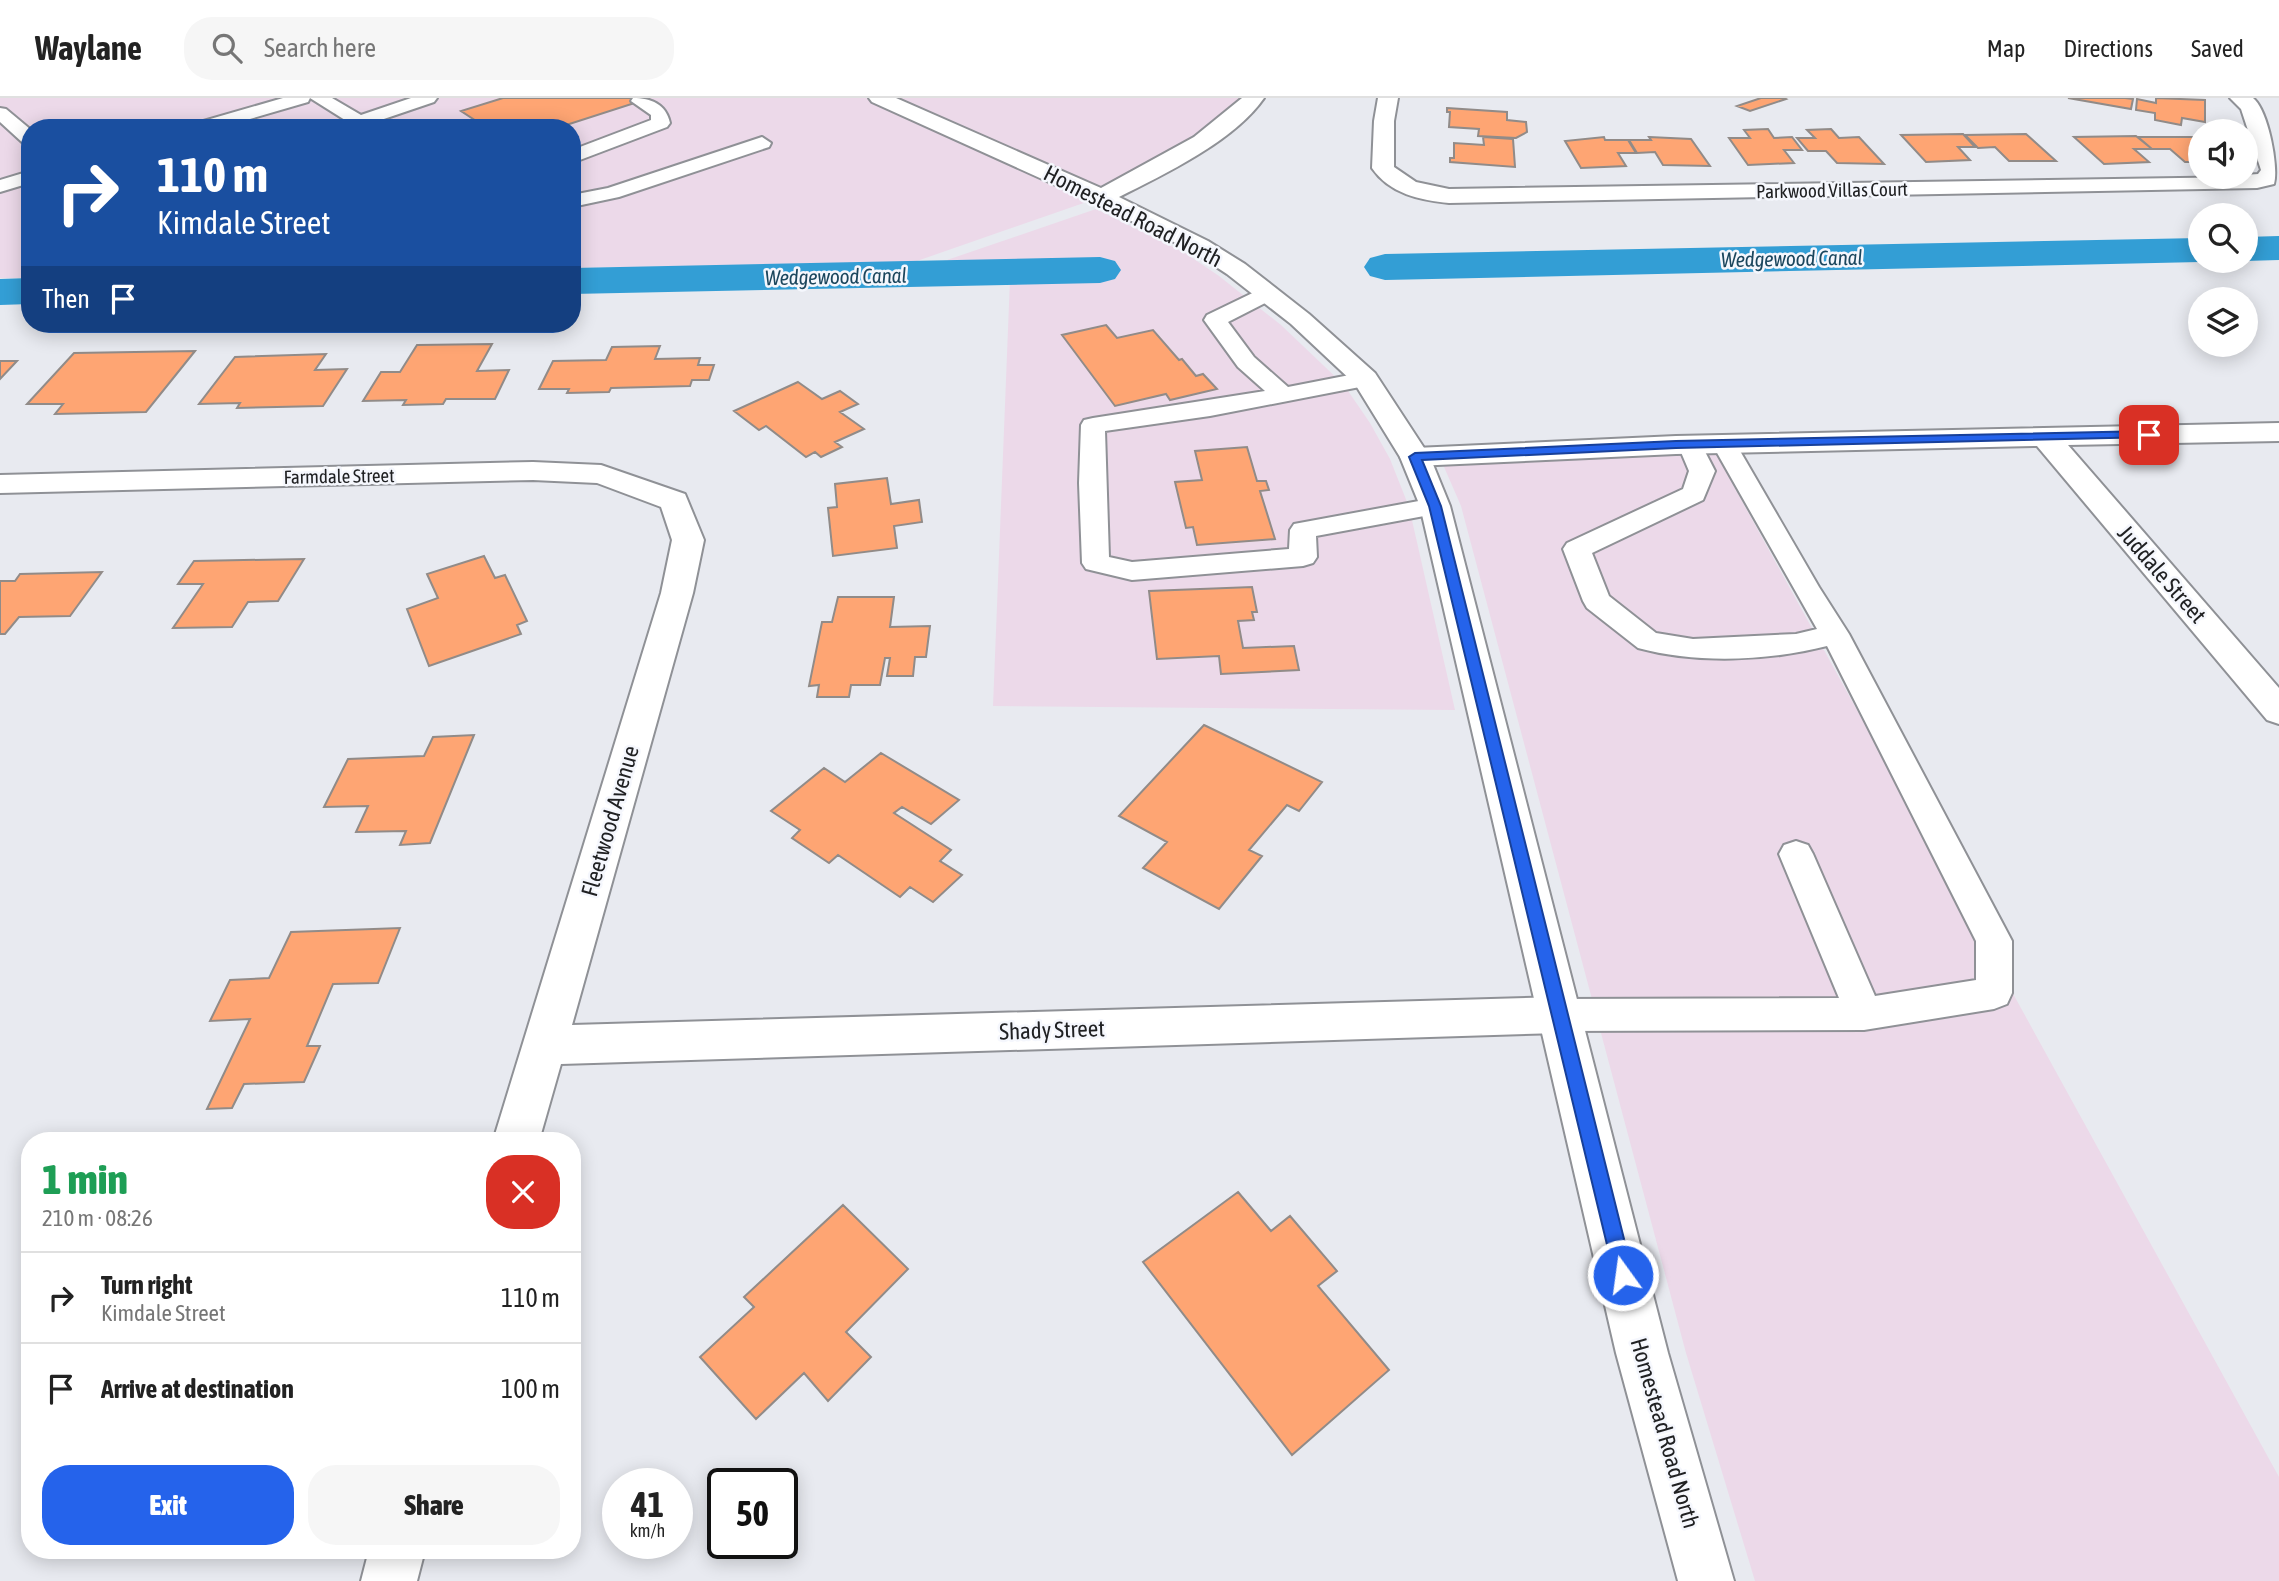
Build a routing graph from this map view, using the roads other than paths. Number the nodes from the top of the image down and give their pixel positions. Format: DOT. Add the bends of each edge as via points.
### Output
graph roads {
  1 [pos="302,98"];
  2 [pos="319,98"];
  3 [pos="428,98"];
  4 [pos="669,98"];
  5 [pos="879,98"];
  6 [pos="1254,98"];
  7 [pos="1388,98"];
  8 [pos="2240,98"];
  9 [pos="0,113"];
  10 [pos="230,119"];
  11 [pos="357,119"];
  12 [pos="378,119"];
  13 [pos="21,131"];
  14 [pos="762,143"];
  15 [pos="581,154"];
  16 [pos="21,180"];
  17 [pos="0,186"];
  18 [pos="1101,197"];
  19 [pos="581,199"];
  20 [pos="1267,293"];
  21 [pos="1365,379"];
  22 [pos="1283,395"];
  23 [pos="2279,432"];
  24 [pos="2045,438"];
  25 [pos="1724,444"];
  26 [pos="1690,445"];
  27 [pos="1415,457"];
  28 [pos="0,484"];
  29 [pos="674,501"];
  30 [pos="1435,506"];
  31 [pos="1835,634"];
  32 [pos="2279,711"];
  33 [pos="1796,854"];
  34 [pos="1864,1014"];
  35 [pos="1560,1015"];
  36 [pos="544,1045"];
  37 [pos="519,1132"];
  38 [pos="394,1559"];
  39 [pos="388,1581"];
  40 [pos="1706,1581"];
  1 -- 10 [label="lane"];
  2 -- 11 [label="lane"];
  3 -- 12 [label="lane"];
  4 -- 15 [label="lane" via="646,106 659,113 661,123"];
  5 -- 18 [label="street, Homestead Road North"];
  6 -- 18 [label="street" via="1152,173"];
  7 -- 8 [label="street, Parkwood Villas Court" via="1383,168 1417,191 1460,197 2266,179 2273,170 2250,106"];
  9 -- 13 [label="lane"];
  14 -- 19 [label="lane"];
  16 -- 17 [label="lane"];
  18 -- 20 [label="street, Homestead Road North" via="1200,246"];
  20 -- 21 [label="street, Homestead Road North"];
  20 -- 22 [label="lane" via="1215,320 1247,362"];
  21 -- 22 [label="lane"];
  21 -- 27 [label="street, Homestead Road North"];
  22 -- 30 [label="lane" via="1093,425 1096,563 1132,571 1303,557 1304,530"];
  23 -- 24 [label="street"];
  24 -- 25 [label="street"];
  24 -- 32 [label="street, Juddale Street"];
  25 -- 26 [label="street"];
  25 -- 31 [label="lane"];
  26 -- 27 [label="street"];
  26 -- 31 [label="lane" via="1702,471 1695,494 1577,549 1597,601 1648,641 1693,649 1796,644"];
  27 -- 30 [label="street, Homestead Road North"];
  28 -- 29 [label="street, Farmdale Street" via="533,471 601,474"];
  29 -- 36 [label="street, Fleetwood Avenue" via="688,540 677,593"];
  30 -- 35 [label="street, Homestead Road North"];
  31 -- 34 [label="lane" via="1994,942 1994,993"];
  33 -- 34 [label="lane"];
  34 -- 35 [label="lane"];
  35 -- 36 [label="street, Shady Street"];
  35 -- 40 [label="street, Homestead Road North" via="1642,1353"];
  36 -- 37 [label="street, Fleetwood Avenue"];
  38 -- 39 [label="street"];
}
